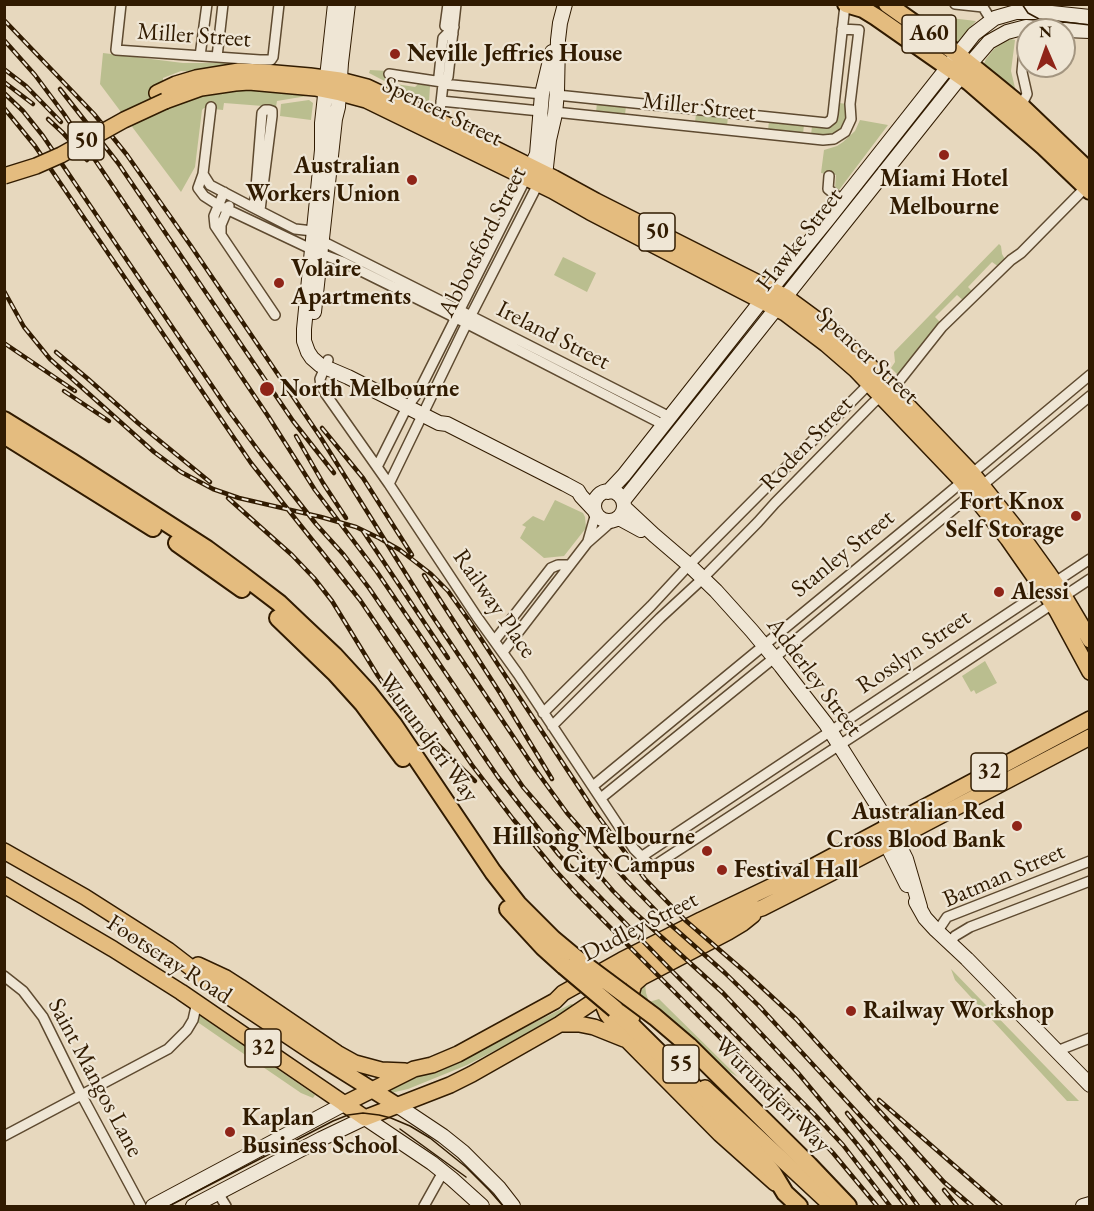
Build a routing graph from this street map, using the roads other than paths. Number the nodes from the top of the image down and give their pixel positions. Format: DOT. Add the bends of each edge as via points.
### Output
graph roads {
  1 [pos="121,4"];
  2 [pos="207,4"];
  3 [pos="223,4"];
  4 [pos="279,4"];
  5 [pos="335,4"];
  6 [pos="348,4"];
  7 [pos="448,4"];
  8 [pos="456,4"];
  9 [pos="556,4"];
  10 [pos="565,4"];
  11 [pos="887,4"];
  12 [pos="955,4"];
  13 [pos="847,5"];
  14 [pos="1022,8"];
  15 [pos="1089,17"];
  16 [pos="991,20"];
  17 [pos="204,26"];
  18 [pos="221,28"];
  19 [pos="450,29"];
  20 [pos="842,29"];
  21 [pos="1016,30"];
  22 [pos="556,39"];
  23 [pos="200,56"];
  24 [pos="217,57"];
  25 [pos="959,65"];
  26 [pos="389,74"];
  27 [pos="1023,78"];
  28 [pos="442,83"];
  29 [pos="333,85"];
  30 [pos="542,94"];
  31 [pos="556,95"];
  32 [pos="441,101"];
  33 [pos="1021,106"];
  34 [pos="211,107"];
  35 [pos="540,111"];
  36 [pos="555,112"];
  37 [pos="909,115"];
  38 [pos="439,121"];
  39 [pos="922,124"];
  40 [pos="545,135"];
  41 [pos="477,146"];
  42 [pos="6,174"];
  43 [pos="203,174"];
  44 [pos="1087,175"];
  45 [pos="535,176"];
  46 [pos="829,176"];
  47 [pos="817,190"];
  48 [pos="829,190"];
  49 [pos="229,194"];
  50 [pos="843,201"];
  51 [pos="218,205"];
  52 [pos="256,208"];
  53 [pos="227,210"];
  54 [pos="828,219"];
  55 [pos="841,228"];
  56 [pos="221,235"];
  57 [pos="317,244"];
  58 [pos="766,294"];
  59 [pos="782,302"];
  60 [pos="458,314"];
  61 [pos="275,315"];
  62 [pos="469,320"];
  63 [pos="729,342"];
  64 [pos="742,351"];
  65 [pos="320,359"];
  66 [pos="1089,375"];
  67 [pos="874,379"];
  68 [pos="887,392"];
  69 [pos="1089,396"];
  70 [pos="856,398"];
  71 [pos="409,405"];
  72 [pos="868,409"];
  73 [pos="424,412"];
  74 [pos="4,420"];
  75 [pos="667,421"];
  76 [pos="681,427"];
  77 [pos="4,435"];
  78 [pos="377,467"];
  79 [pos="972,483"];
  80 [pos="389,484"];
  81 [pos="578,491"];
  82 [pos="604,493"];
  83 [pos="595,512"];
  84 [pos="620,512"];
  85 [pos="587,543"];
  86 [pos="1089,559"];
  87 [pos="570,565"];
  88 [pos="687,567"];
  89 [pos="1089,579"];
  90 [pos="700,580"];
  91 [pos="1049,586"];
  92 [pos="1058,600"];
  93 [pos="495,640"];
  94 [pos="1089,640"];
  95 [pos="761,647"];
  96 [pos="503,652"];
  97 [pos="771,660"];
  98 [pos="1088,668"];
  99 [pos="543,713"];
  100 [pos="1089,719"];
  101 [pos="552,726"];
  102 [pos="827,733"];
  103 [pos="1089,737"];
  104 [pos="836,746"];
  105 [pos="592,786"];
  106 [pos="601,798"];
  107 [pos="888,835"];
  108 [pos="4,851"];
  109 [pos="641,857"];
  110 [pos="1089,861"];
  111 [pos="651,866"];
  112 [pos="1089,881"];
  113 [pos="4,885"];
  114 [pos="762,908"];
  115 [pos="938,932"];
  116 [pos="950,943"];
  117 [pos="168,950"];
  118 [pos="608,968"];
  119 [pos="4,976"];
  120 [pos="600,997"];
  121 [pos="197,1002"];
  122 [pos="555,1002"];
  123 [pos="632,1017"];
  124 [pos="560,1024"];
  125 [pos="1089,1038"];
  126 [pos="627,1040"];
  127 [pos="1057,1051"];
  128 [pos="414,1069"];
  129 [pos="1089,1085"];
  130 [pos="372,1090"];
  131 [pos="82,1096"];
  132 [pos="344,1104"];
  133 [pos="398,1106"];
  134 [pos="365,1118"];
  135 [pos="4,1136"];
  136 [pos="444,1172"];
  137 [pos="218,1193"];
  138 [pos="785,1193"];
  139 [pos="824,1204"];
  140 [pos="1089,1204"];
  141 [pos="141,1206"];
  142 [pos="153,1206"];
  143 [pos="193,1206"];
  144 [pos="226,1206"];
  145 [pos="424,1206"];
  146 [pos="482,1206"];
  147 [pos="513,1206"];
  148 [pos="799,1206"];
  149 [pos="848,1206"];
  150 [pos="1083,1206"];
  1 -- 23 [label="street, Miller Street" via="116,50"];
  2 -- 17 [label="street"];
  3 -- 18 [label="street"];
  4 -- 24 [label="street, Miller Street" via="272,59"];
  5 -- 29 [label="street"];
  6 -- 29 [label="street"];
  7 -- 19 [label="street"];
  8 -- 19 [label="street"];
  9 -- 22 [label="street, Abbotsford Street"];
  10 -- 22 [label="street, Abbotsford Street"];
  11 -- 25 [label="highway, A60"];
  12 -- 16 [label="street" via="983,7"];
  13 -- 20 [label="street"];
  13 -- 25 [label="highway, A60" via="863,9"];
  14 -- 15 [label="street"];
  14 -- 16 [label="street"];
  16 -- 25 [label="street, Hawke Street" via="974,34"];
  17 -- 18 [label="street"];
  17 -- 23 [label="street"];
  18 -- 24 [label="street"];
  19 -- 28 [label="street" via="443,38 439,76"];
  20 -- 31 [label="street, Miller Street" via="833,114 831,121 825,123"];
  20 -- 36 [label="street, Miller Street" via="859,30 850,119 847,129 831,140"];
  21 -- 25 [label="street, Hawke Street" via="993,39"];
  22 -- 30 [label="street, Abbotsford Street"];
  22 -- 31 [label="street, Abbotsford Street"];
  23 -- 24 [label="street, Miller Street"];
  25 -- 33 [label="highway, A60"];
  25 -- 37 [label="street, Hawke Street"];
  25 -- 39 [label="street, Hawke Street"];
  25 -- 44 [label="highway, A60" via="1003,110"];
  26 -- 28 [label="street"];
  27 -- 33 [label="street" via="1027,94"];
  28 -- 30 [label="street"];
  28 -- 32 [label="street"];
  29 -- 38 [label="main road, Spencer Street / 50" via="371,89"];
  29 -- 41 [label="main road, Spencer Street / 50"];
  29 -- 42 [label="main road, 50, bridge" via="235,83 161,97 61,155"];
  29 -- 57 [label="street" via="338,107 328,133"];
  30 -- 35 [label="street, Abbotsford Street"];
  31 -- 36 [label="street, Abbotsford Street"];
  32 -- 35 [label="street"];
  32 -- 38 [label="street"];
  33 -- 44 [label="highway, A60"];
  34 -- 43 [label="street"];
  35 -- 40 [label="street, Abbotsford Street"];
  36 -- 40 [label="street, Abbotsford Street"];
  37 -- 39 [label="street"];
  37 -- 50 [label="street, Hawke Street"];
  38 -- 41 [label="main road, Spencer Street / 50"];
  39 -- 55 [label="street, Hawke Street"];
  40 -- 45 [label="street, Abbotsford Street" via="547,163"];
  41 -- 45 [label="main road, Spencer Street / 50"];
  43 -- 49 [label="street, Ireland Street" via="210,185"];
  43 -- 51 [label="street, Ireland Street" via="198,188"];
  44 -- 68 [label="street, Roden Street" via="1021,253 942,327"];
  45 -- 58 [label="main road, Spencer Street / 50"];
  45 -- 60 [label="street, Abbotsford Street"];
  45 -- 62 [label="street, Abbotsford Street"];
  46 -- 48 [label="street"];
  47 -- 48 [label="street"];
  48 -- 50 [label="street"];
  49 -- 51 [label="street"];
  49 -- 52 [label="street, Ireland Street"];
  49 -- 53 [label="street"];
  50 -- 54 [label="street, Hawke Street"];
  51 -- 53 [label="street, Ireland Street"];
  51 -- 56 [label="street" via="214,222"];
  52 -- 52 [label="street" via="262,113 269,110 272,113"];
  52 -- 57 [label="street, Ireland Street"];
  53 -- 56 [label="street"];
  53 -- 57 [label="street, Ireland Street"];
  54 -- 55 [label="street"];
  54 -- 58 [label="street, Hawke Street"];
  55 -- 59 [label="street, Hawke Street"];
  56 -- 61 [label="street"];
  57 -- 60 [label="street, Ireland Street"];
  57 -- 65 [label="street" via="312,331"];
  58 -- 59 [label="main road, Spencer Street / 50"];
  58 -- 63 [label="street, Hawke Street"];
  59 -- 64 [label="street, Hawke Street"];
  59 -- 67 [label="main road, Spencer Street / 50" via="841,356"];
  60 -- 62 [label="street, Ireland Street"];
  60 -- 71 [label="street, Abbotsford Street"];
  62 -- 73 [label="street, Abbotsford Street"];
  62 -- 75 [label="street, Ireland Street"];
  63 -- 64 [label="street"];
  63 -- 75 [label="street, Hawke Street"];
  64 -- 76 [label="street, Hawke Street"];
  65 -- 71 [label="street"];
  65 -- 78 [label="street, Railway Place" via="322,388"];
  66 -- 79 [label="street, Stanley Street"];
  67 -- 68 [label="main road, Spencer Street / 50"];
  67 -- 70 [label="street, Roden Street"];
  68 -- 72 [label="street, Roden Street"];
  68 -- 79 [label="main road, Spencer Street / 50"];
  69 -- 79 [label="street, Stanley Street"];
  70 -- 72 [label="street"];
  70 -- 88 [label="street, Roden Street"];
  71 -- 73 [label="street"];
  71 -- 78 [label="street, Abbotsford Street"];
  72 -- 90 [label="street, Roden Street"];
  73 -- 80 [label="street, Abbotsford Street"];
  73 -- 81 [label="street"];
  74 -- 149 [label="highway, Wurundjeri Way, bridge" via="207,549 279,603 368,692 525,912 577,959 689,1046"];
  75 -- 76 [label="street"];
  75 -- 82 [label="street, Hawke Street" via="624,475"];
  76 -- 84 [label="street, Hawke Street"];
  77 -- 138 [label="highway, Wurundjeri Way, bridge" via="180,545 292,631 335,673 380,727 508,910 708,1101 773,1173"];
  78 -- 80 [label="street, Railway Place"];
  79 -- 91 [label="main road, Spencer Street / 50"];
  79 -- 95 [label="street, Stanley Street"];
  79 -- 97 [label="street, Stanley Street"];
  80 -- 93 [label="street, Railway Place"];
  81 -- 82 [label="street"];
  81 -- 83 [label="street"];
  82 -- 83 [label="street" via="595,502"];
  82 -- 84 [label="street" via="617,494"];
  83 -- 84 [label="street" via="601,519"];
  83 -- 85 [label="street, Hawke Street"];
  84 -- 85 [label="street, Hawke Street"];
  84 -- 88 [label="street, Adderley Street" via="654,535"];
  85 -- 87 [label="street, Hawke Street"];
  86 -- 91 [label="street, Rosslyn Street"];
  87 -- 93 [label="street, Hawke Street" via="551,568"];
  87 -- 96 [label="street, Hawke Street"];
  88 -- 90 [label="street, Adderley Street"];
  88 -- 99 [label="street, Roden Street"];
  89 -- 92 [label="street, Rosslyn Street"];
  90 -- 95 [label="street, Adderley Street"];
  90 -- 101 [label="street, Roden Street"];
  91 -- 92 [label="main road, Spencer Street / 50"];
  91 -- 102 [label="street, Rosslyn Street"];
  92 -- 94 [label="main road, Spencer Street / 50"];
  92 -- 98 [label="main road, Spencer Street / 50"];
  92 -- 104 [label="street, Rosslyn Street"];
  93 -- 96 [label="street, Railway Place"];
  95 -- 97 [label="street, Adderley Street"];
  95 -- 105 [label="street, Stanley Street"];
  96 -- 99 [label="street, Railway Place"];
  97 -- 102 [label="street, Adderley Street"];
  97 -- 106 [label="street, Stanley Street"];
  99 -- 101 [label="street, Railway Place"];
  100 -- 107 [label="main road, Dudley Street / 32"];
  101 -- 105 [label="street, Railway Place"];
  102 -- 104 [label="street, Adderley Street"];
  102 -- 109 [label="street, Rosslyn Street"];
  103 -- 107 [label="main road, Dudley Street / 32"];
  104 -- 107 [label="street, Adderley Street"];
  104 -- 111 [label="street, Rosslyn Street"];
  105 -- 106 [label="street, Railway Place"];
  106 -- 109 [label="street, Railway Place"];
  107 -- 114 [label="main road, Dudley Street / 32"];
  107 -- 115 [label="street, Adderley Street" via="906,859 925,918"];
  107 -- 118 [label="main road, Dudley Street / 32" via="812,867"];
  108 -- 117 [label="main road, Footscray Road / 32"];
  109 -- 111 [label="street, Railway Place"];
  110 -- 115 [label="street, Batman Street" via="947,917"];
  112 -- 116 [label="street, Batman Street" via="970,927"];
  113 -- 121 [label="main road, Footscray Road / 32"];
  114 -- 120 [label="main road, Dudley Street / 32" via="702,931 631,971"];
  114 -- 123 [label="main road" via="743,923 642,977 632,991"];
  115 -- 116 [label="street, Adderley Street"];
  116 -- 127 [label="street, Adderley Street"];
  117 -- 128 [label="main road, Footscray Road / 32" via="226,978 355,1063 381,1070"];
  117 -- 130 [label="main road, Footscray Road" via="225,994"];
  118 -- 120 [label="main road"];
  118 -- 122 [label="main road, Dudley Street / 32" via="563,993"];
  119 -- 131 [label="street, Saint Mangos Lane" via="37,1007"];
  120 -- 122 [label="main road"];
  120 -- 123 [label="main road, Wurundjeri Way"];
  120 -- 124 [label="main road, Dudley Street / 32"];
  120 -- 126 [label="main road, 55" via="607,1014"];
  121 -- 131 [label="street" via="187,1030 168,1049"];
  121 -- 132 [label="main road, Footscray Road / 32"];
  122 -- 128 [label="main road, Dudley Street / 32" via="455,1055"];
  123 -- 139 [label="main road, Wurundjeri Way / 55"];
  124 -- 126 [label="main road" via="594,1027"];
  124 -- 133 [label="main road, Dudley Street / 32" via="467,1077"];
  125 -- 127 [label="street"];
  126 -- 138 [label="main road, Wurundjeri Way / 55"];
  127 -- 129 [label="street, Adderley Street"];
  128 -- 130 [label="main road, Dudley Street"];
  130 -- 132 [label="main road, Dudley Street"];
  130 -- 133 [label="main road, Footscray Road"];
  131 -- 135 [label="street"];
  131 -- 141 [label="street, Saint Mangos Lane"];
  132 -- 134 [label="main road, Footscray Road / 32"];
  132 -- 142 [label="street"];
  133 -- 134 [label="main road, 32"];
  133 -- 147 [label="street" via="463,1152"];
  134 -- 136 [label="street"];
  134 -- 137 [label="street"];
  136 -- 145 [label="street"];
  136 -- 146 [label="street"];
  137 -- 143 [label="street"];
  137 -- 144 [label="street"];
  138 -- 148 [label="highway, Wurundjeri Way / 55"];
  140 -- 150 [label="street"];
}
